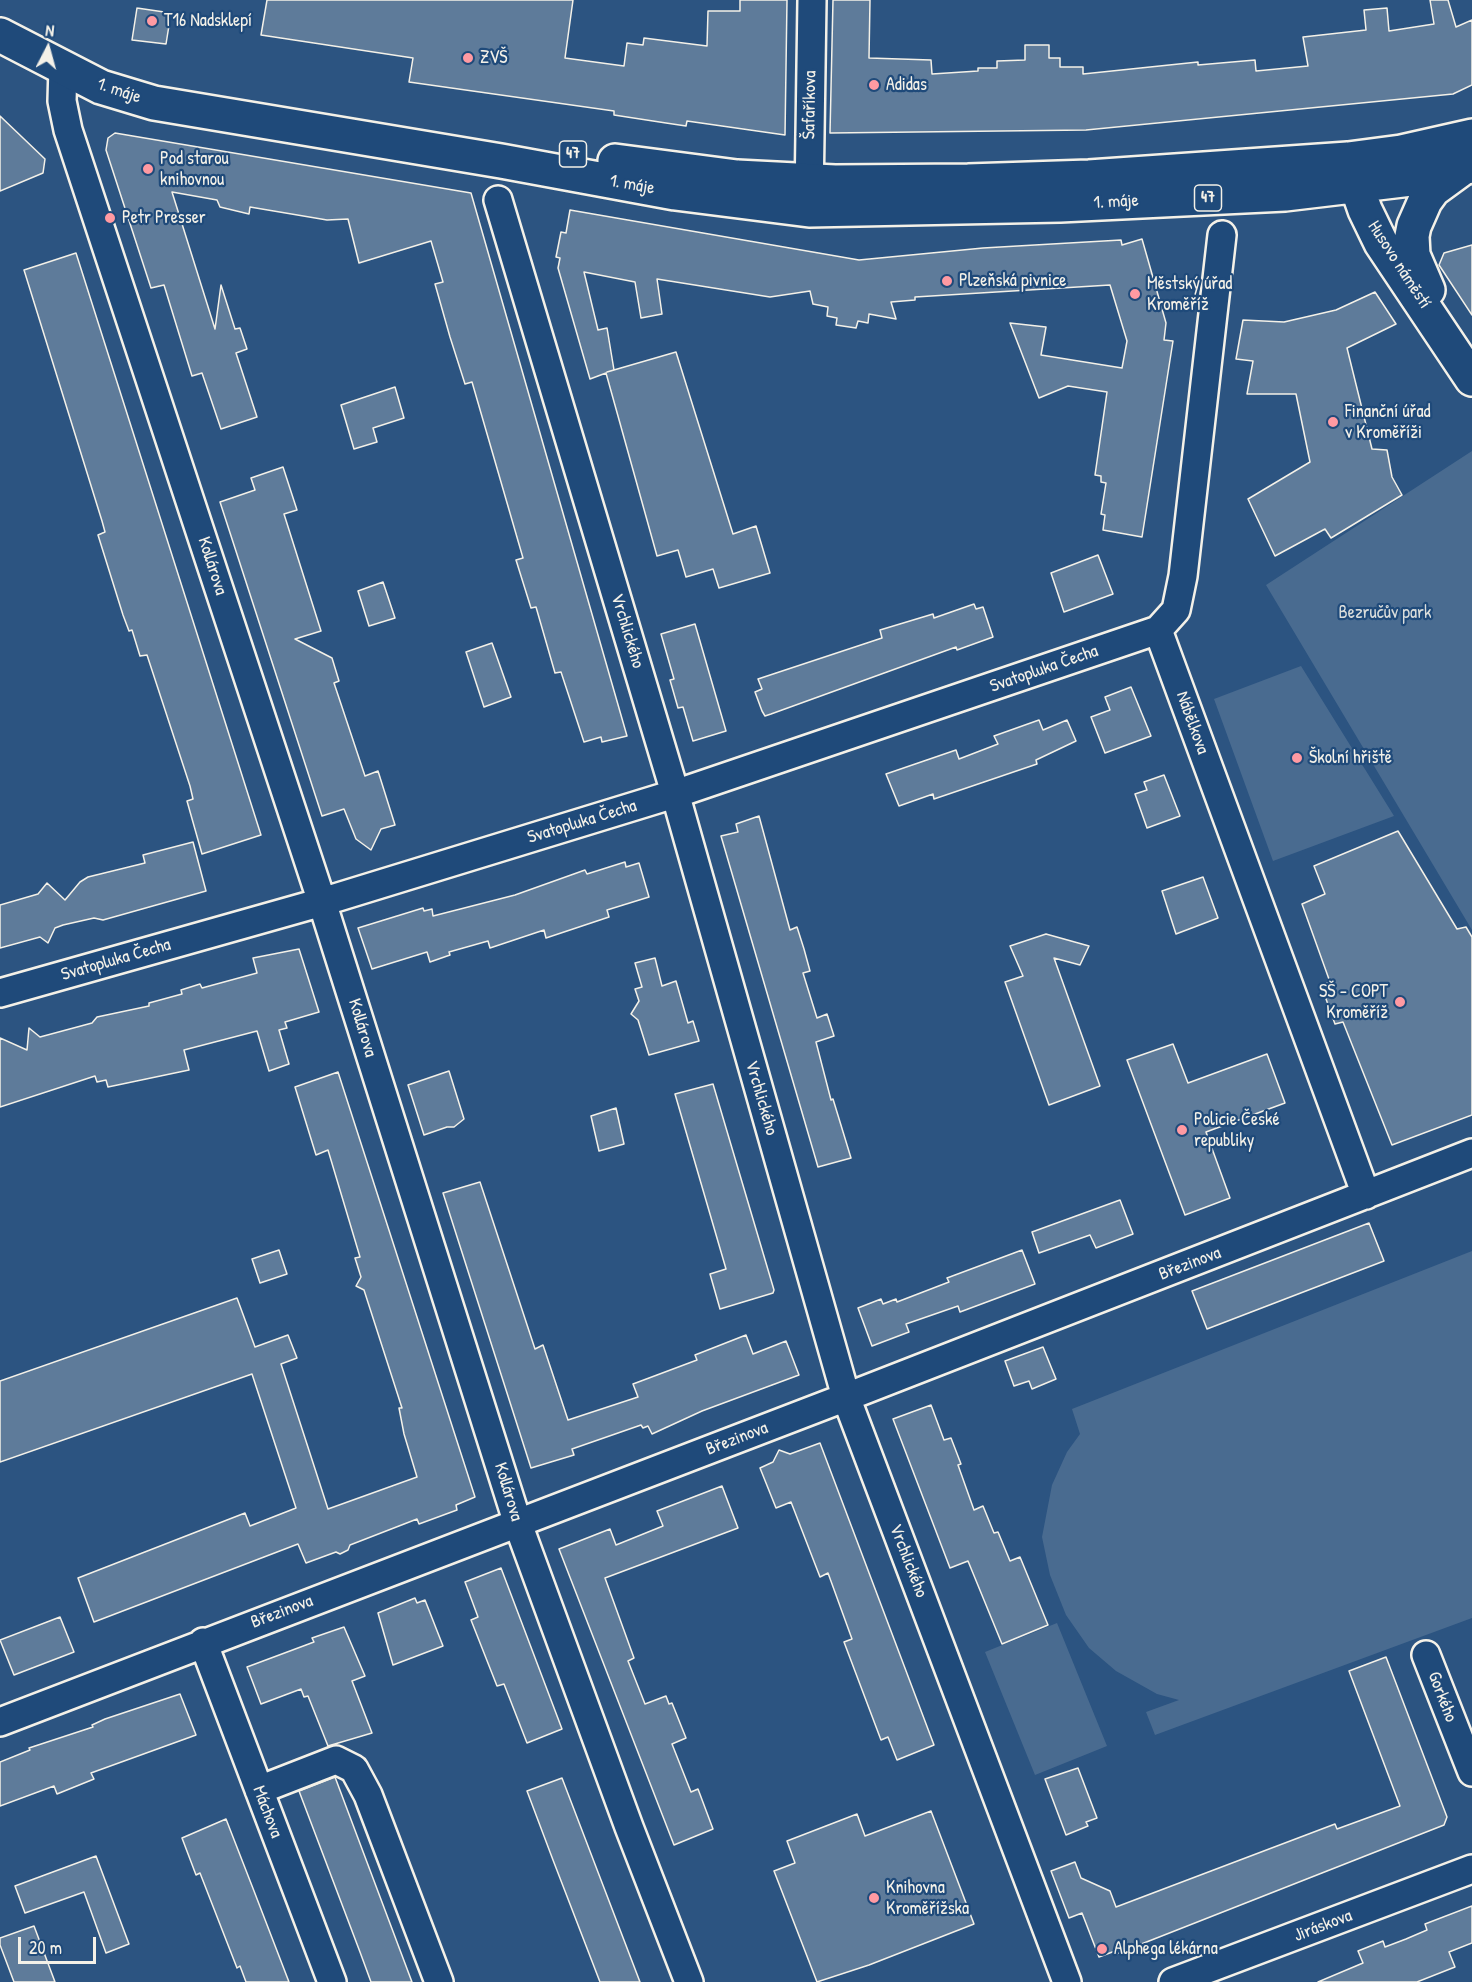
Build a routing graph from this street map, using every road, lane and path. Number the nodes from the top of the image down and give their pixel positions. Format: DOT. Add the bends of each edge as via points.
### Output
graph roads {
  1 [pos="812,0"];
  2 [pos="0,35"];
  3 [pos="63,67"];
  4 [pos="1471,156"];
  5 [pos="1352,172"];
  6 [pos="809,195"];
  7 [pos="498,200"];
  8 [pos="1222,234"];
  9 [pos="1449,341"];
  10 [pos="1472,379"];
  11 [pos="1158,630"];
  12 [pos="675,794"];
  13 [pos="322,902"];
  14 [pos="0,993"];
  15 [pos="1472,1153"];
  16 [pos="1365,1195"];
  17 [pos="846,1397"];
  18 [pos="518,1524"];
  19 [pos="202,1642"];
  20 [pos="1426,1655"];
  21 [pos="0,1722"];
  22 [pos="1472,1772"];
  23 [pos="259,1790"];
  24 [pos="1472,1869"];
  25 [pos="332,1982"];
  26 [pos="439,1982"];
  27 [pos="689,1982"];
  28 [pos="1067,1982"];
  29 [pos="1173,1982"];
  1 -- 6 [label="street, Šafaříkova"];
  2 -- 3 [label="main road, 47"];
  3 -- 6 [label="main road, 1. máje / 47" via="101,87 154,103 675,193"];
  3 -- 13 [label="street, Kollárova" via="62,101 68,130"];
  4 -- 5 [label="main road, 47" via="1401,152"];
  4 -- 9 [label="main road" via="1433,190 1418,215 1412,237 1413,255"];
  5 -- 6 [label="main road, 1. máje / 47" via="957,181"];
  5 -- 9 [label="main road, Husovo náměstí" via="1381,243"];
  7 -- 12 [label="street, Vrchlického"];
  8 -- 11 [label="street" via="1183,576 1176,610"];
  9 -- 10 [label="main road"];
  11 -- 12 [label="street, Svatopluka Čecha"];
  11 -- 16 [label="street, Nábělkova"];
  12 -- 13 [label="street, Svatopluka Čecha"];
  12 -- 17 [label="street, Vrchlického"];
  13 -- 14 [label="street, Svatopluka Čecha"];
  13 -- 18 [label="street, Kollárova"];
  15 -- 16 [label="street, Březinova"];
  16 -- 17 [label="street, Březinova"];
  17 -- 18 [label="street, Březinova"];
  17 -- 28 [label="street, Vrchlického"];
  18 -- 19 [label="street, Březinova"];
  18 -- 27 [label="street, Kollárova"];
  19 -- 21 [label="street, Březinova"];
  19 -- 23 [label="street, Máchova"];
  20 -- 22 [label="street, Gorkého"];
  23 -- 25 [label="street, Máchova"];
  23 -- 26 [label="street" via="336,1760 354,1769 369,1795"];
  24 -- 29 [label="street, Jiráskova"];
}
